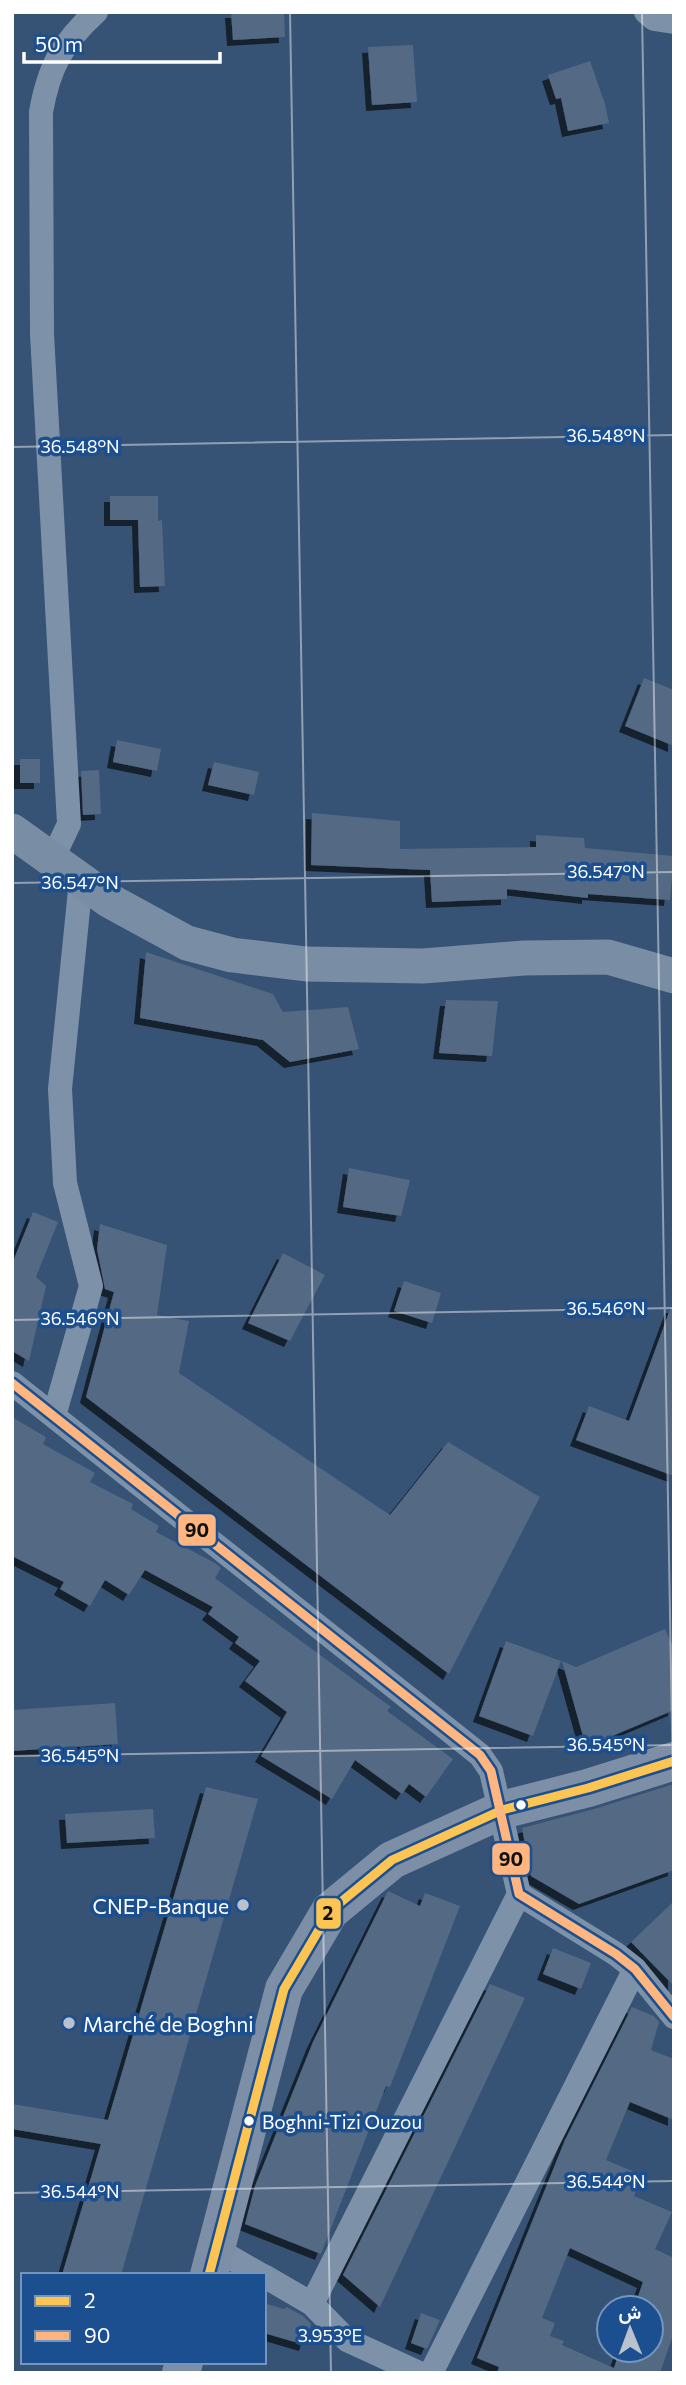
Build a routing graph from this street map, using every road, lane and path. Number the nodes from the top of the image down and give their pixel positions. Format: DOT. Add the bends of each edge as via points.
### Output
graph roads {
  1 [pos="96,12"];
  2 [pos="646,12"];
  3 [pos="674,22"];
  4 [pos="12,831"];
  5 [pos="52,860"];
  6 [pos="81,880"];
  7 [pos="674,976"];
  8 [pos="12,1383"];
  9 [pos="54,1416"];
  10 [pos="674,1761"];
  11 [pos="502,1811"];
  12 [pos="519,1894"];
  13 [pos="635,1969"];
  14 [pos="674,2017"];
  15 [pos="212,2262"];
  16 [pos="252,2273"];
  17 [pos="266,2278"];
  18 [pos="312,2304"];
  19 [pos="419,2373"];
  20 [pos="431,2373"];
  1 -- 5 [label="street" via="58,55 41,112 42,334 69,824"];
  2 -- 3 [label="street" via="654,19"];
  4 -- 5 [label="main road"];
  5 -- 6 [label="main road"];
  6 -- 7 [label="main road" via="187,943 232,955 306,964 423,965 608,957"];
  6 -- 9 [label="street" via="60,1089 65,1183 91,1286"];
  8 -- 9 [label="street"];
  9 -- 11 [label="street" via="480,1755 491,1771"];
  10 -- 11 [label="main road"];
  11 -- 12 [label="street"];
  11 -- 15 [label="main road" via="392,1860 330,1911 284,1989"];
  12 -- 13 [label="street"];
  12 -- 18 [label="street"];
  13 -- 14 [label="street"];
  13 -- 20 [label="street"];
  15 -- 16 [label="street"];
  17 -- 18 [label="street"];
  18 -- 19 [label="street" via="347,2340"];
}
